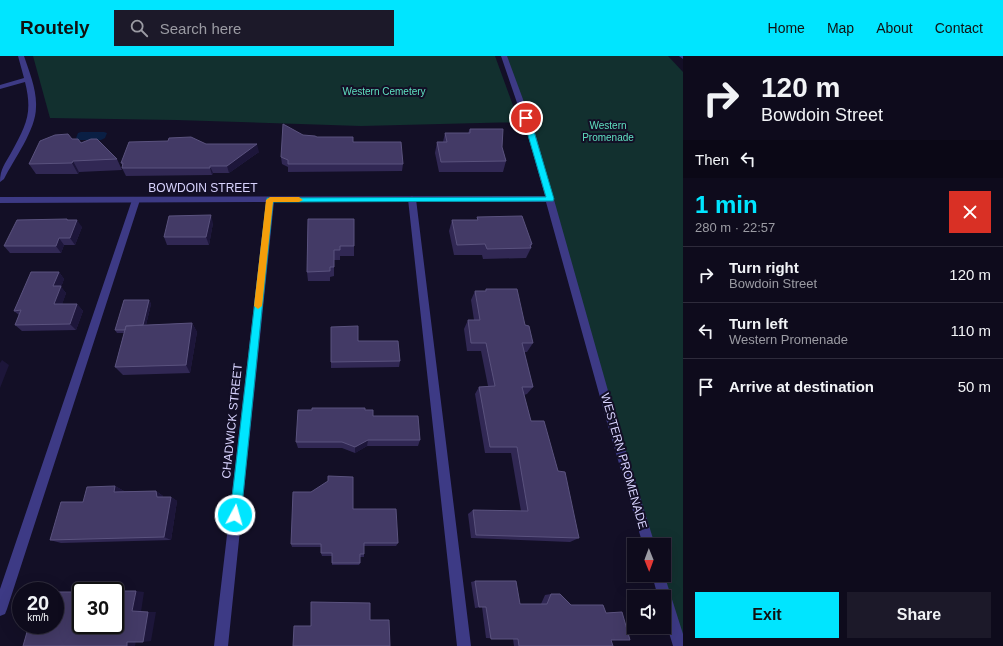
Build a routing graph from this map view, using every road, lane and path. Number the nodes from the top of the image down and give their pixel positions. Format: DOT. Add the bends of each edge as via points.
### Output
graph roads {
  1 [pos="21,56"];
  2 [pos="504,56"];
  3 [pos="27,79"];
  4 [pos="0,87"];
  5 [pos="0,179"];
  6 [pos="412,199"];
  7 [pos="550,199"];
  8 [pos="0,200"];
  9 [pos="136,200"];
  10 [pos="270,200"];
  11 [pos="647,538"];
  12 [pos="660,582"];
  13 [pos="0,609"];
  14 [pos="221,646"];
  15 [pos="464,646"];
  16 [pos="680,646"];
  1 -- 3 [label="street" via="28,73"];
  2 -- 7 [label="street, WESTERN PROMENADE" via="530,129"];
  3 -- 4 [label="street"];
  3 -- 5 [label="street" via="33,107 26,131"];
  6 -- 7 [label="street, BOWDOIN STREET"];
  6 -- 10 [label="street, BOWDOIN STREET"];
  6 -- 15 [label="street"];
  7 -- 11 [label="street, WESTERN PROMENADE"];
  8 -- 9 [label="street, BOWDOIN STREET"];
  9 -- 10 [label="street, BOWDOIN STREET"];
  9 -- 13 [label="street"];
  10 -- 14 [label="street, CHADWICK STREET"];
  12 -- 16 [label="street"];
}
